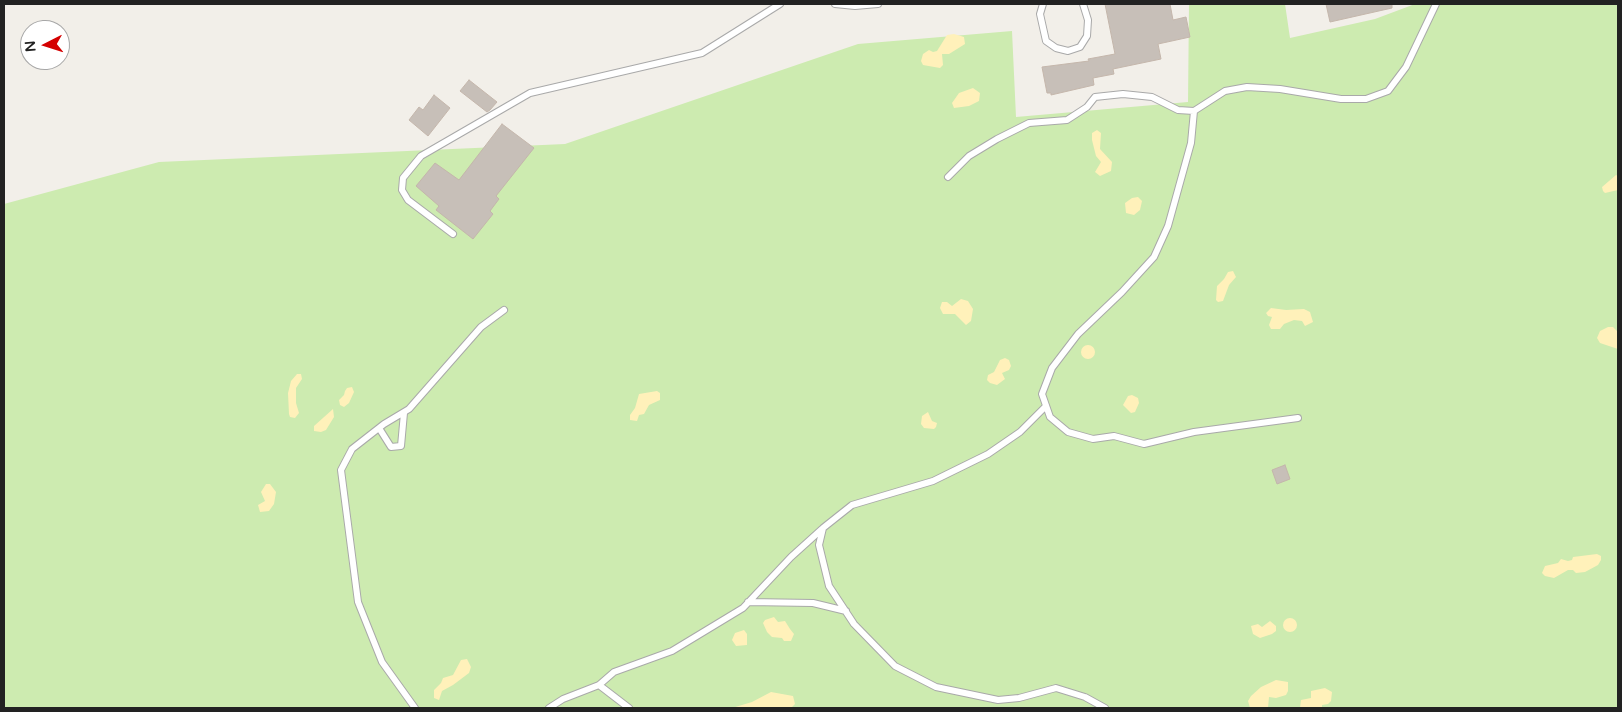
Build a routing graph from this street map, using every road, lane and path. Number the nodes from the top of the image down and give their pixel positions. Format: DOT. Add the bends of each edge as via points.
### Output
graph roads {
  1 [pos="780,4"];
  2 [pos="835,4"];
  3 [pos="878,4"];
  4 [pos="1043,4"];
  5 [pos="1083,4"];
  6 [pos="1436,4"];
  7 [pos="1194,111"];
  8 [pos="948,177"];
  9 [pos="453,234"];
  10 [pos="504,310"];
  11 [pos="1046,406"];
  12 [pos="404,413"];
  13 [pos="1298,418"];
  14 [pos="379,428"];
  15 [pos="823,528"];
  16 [pos="748,602"];
  17 [pos="846,611"];
  18 [pos="599,685"];
  19 [pos="563,699"];
  20 [pos="415,708"];
  21 [pos="549,708"];
  22 [pos="562,708"];
  23 [pos="629,708"];
  24 [pos="1105,708"];
  1 -- 9 [label="lane" via="702,53 530,93 421,156 403,178 402,190 408,200"];
  2 -- 3 [label="lane"];
  4 -- 5 [label="lane" via="1041,21 1046,41 1068,51 1080,46 1087,36 1088,20"];
  6 -- 7 [label="lane" via="1406,67 1388,91 1366,99 1350,99 1247,87 1225,91"];
  7 -- 8 [label="lane" via="1178,110 1152,97 1123,94 1095,97 1088,107 1067,120 1029,123 997,139 969,156"];
  7 -- 11 [label="lane" via="1191,143 1168,226 1154,257 1078,334 1052,368 1042,394"];
  10 -- 12 [label="lane" via="481,327"];
  11 -- 13 [label="lane" via="1050,417 1068,432 1093,439 1114,436 1144,444 1194,432"];
  11 -- 15 [label="lane" via="1020,432 988,454 932,481 852,505"];
  12 -- 14 [label="lane"];
  12 -- 14 [label="lane" via="401,446 392,447"];
  14 -- 20 [label="lane" via="352,450 340,470 345,514 358,602 382,662"];
  15 -- 16 [label="lane"];
  15 -- 17 [label="lane" via="819,545 829,586"];
  16 -- 17 [label="lane" via="813,603"];
  16 -- 18 [label="lane" via="672,651 614,672"];
  17 -- 24 [label="lane" via="854,624 895,666 936,687 998,700 1056,688 1085,697"];
  18 -- 19 [label="lane"];
  18 -- 23 [label="lane"];
  19 -- 21 [label="lane"];
  19 -- 22 [label="lane"];
}
